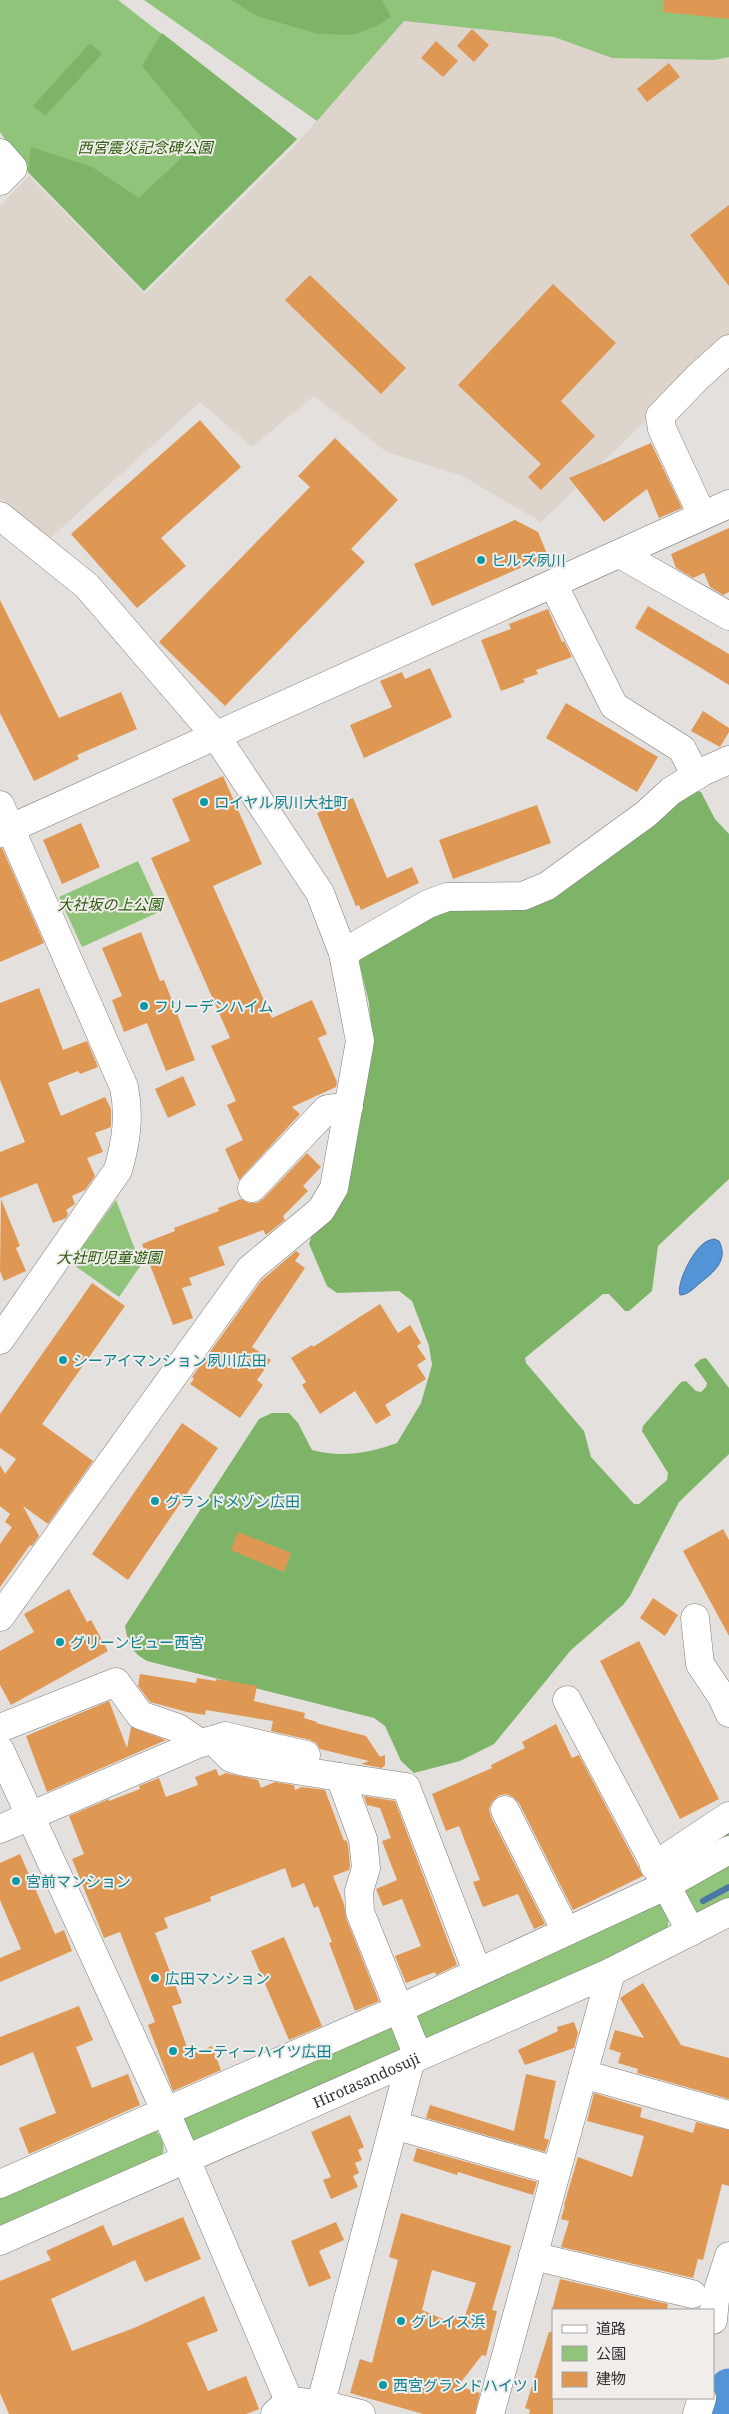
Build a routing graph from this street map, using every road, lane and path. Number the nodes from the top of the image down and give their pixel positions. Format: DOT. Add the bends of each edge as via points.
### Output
graph roads {
  1 [pos="0,153"];
  2 [pos="0,181"];
  3 [pos="729,349"];
  4 [pos="729,504"];
  5 [pos="702,515"];
  6 [pos="0,516"];
  7 [pos="620,554"];
  8 [pos="553,584"];
  9 [pos="729,616"];
  10 [pos="216,736"];
  11 [pos="729,760"];
  12 [pos="696,776"];
  13 [pos="4,822"];
  14 [pos="343,953"];
  15 [pos="349,1106"];
  16 [pos="252,1188"];
  17 [pos="0,1340"];
  18 [pos="0,1617"];
  19 [pos="695,1618"];
  20 [pos="567,1700"];
  21 [pos="729,1713"];
  22 [pos="0,1728"];
  23 [pos="207,1742"];
  24 [pos="0,1750"];
  25 [pos="338,1769"];
  26 [pos="505,1810"];
  27 [pos="30,1815"];
  28 [pos="729,1816"];
  29 [pos="0,1829"];
  30 [pos="729,1850"];
  31 [pos="659,1876"];
  32 [pos="729,1912"];
  33 [pos="566,1931"];
  34 [pos="691,1932"];
  35 [pos="477,1972"];
  36 [pos="611,1972"];
  37 [pos="399,2009"];
  38 [pos="414,2057"];
  39 [pos="583,2074"];
  40 [pos="166,2110"];
  41 [pos="729,2115"];
  42 [pos="394,2125"];
  43 [pos="185,2159"];
  44 [pos="556,2171"];
  45 [pos="0,2184"];
  46 [pos="0,2241"];
  47 [pos="533,2256"];
  48 [pos="729,2256"];
  49 [pos="692,2294"];
  50 [pos="714,2310"];
  51 [pos="703,2399"];
  52 [pos="703,2399"];
  53 [pos="282,2407"];
  54 [pos="320,2409"];
  55 [pos="361,2414"];
  56 [pos="490,2414"];
  57 [pos="697,2414"];
  58 [pos="705,2414"];
  1 -- 2 [label="street" via="13,168"];
  3 -- 5 [label="street" via="660,416 662,429"];
  4 -- 5 [label="street"];
  5 -- 7 [label="street"];
  6 -- 10 [label="street" via="87,586"];
  7 -- 8 [label="street"];
  7 -- 9 [label="street"];
  8 -- 10 [label="street"];
  8 -- 12 [label="street" via="614,706 682,749"];
  10 -- 13 [label="street"];
  10 -- 14 [label="street" via="320,894"];
  11 -- 12 [label="street"];
  12 -- 14 [label="street" via="670,791 646,814 546,886 523,896 447,897 428,904"];
  13 -- 17 [label="street" via="124,1086 128,1109 125,1144 118,1170"];
  14 -- 15 [label="street" via="360,1042"];
  15 -- 16 [label="street" via="327,1109"];
  15 -- 18 [label="street" via="334,1188 320,1210 250,1268"];
  19 -- 21 [label="street" via="700,1664"];
  20 -- 31 [label="street"];
  22 -- 23 [label="street" via="116,1682 140,1715"];
  23 -- 25 [label="street" via="231,1758 245,1762"];
  23 -- 27 [label="street"];
  24 -- 27 [label="street"];
  25 -- 35 [label="street" via="406,1787"];
  25 -- 37 [label="street" via="363,1839 366,1868 359,1891 360,1912"];
  26 -- 33 [label="street"];
  27 -- 29 [label="street"];
  27 -- 40 [label="street"];
  28 -- 31 [label="street"];
  30 -- 31 [label="street"];
  31 -- 33 [label="street"];
  31 -- 34 [label="street"];
  32 -- 34 [label="street, Hirotasandosuji"];
  33 -- 35 [label="street"];
  34 -- 36 [label="street, Hirotasandosuji"];
  35 -- 37 [label="street"];
  36 -- 38 [label="street, Hirotasandosuji"];
  36 -- 39 [label="street"];
  37 -- 38 [label="street"];
  37 -- 40 [label="street"];
  38 -- 42 [label="street"];
  38 -- 43 [label="street, Hirotasandosuji"];
  39 -- 41 [label="street"];
  39 -- 44 [label="street"];
  40 -- 43 [label="street"];
  40 -- 45 [label="street"];
  42 -- 44 [label="street"];
  42 -- 54 [label="street"];
  43 -- 46 [label="street, Hirotasandosuji"];
  43 -- 53 [label="street"];
  44 -- 47 [label="street"];
  47 -- 49 [label="street"];
  47 -- 56 [label="street"];
  48 -- 50 [label="street"];
  51 -- 57 [label="street"];
  52 -- 58 [label="street"];
  53 -- 54 [label="street"];
  54 -- 55 [label="street"];
}
